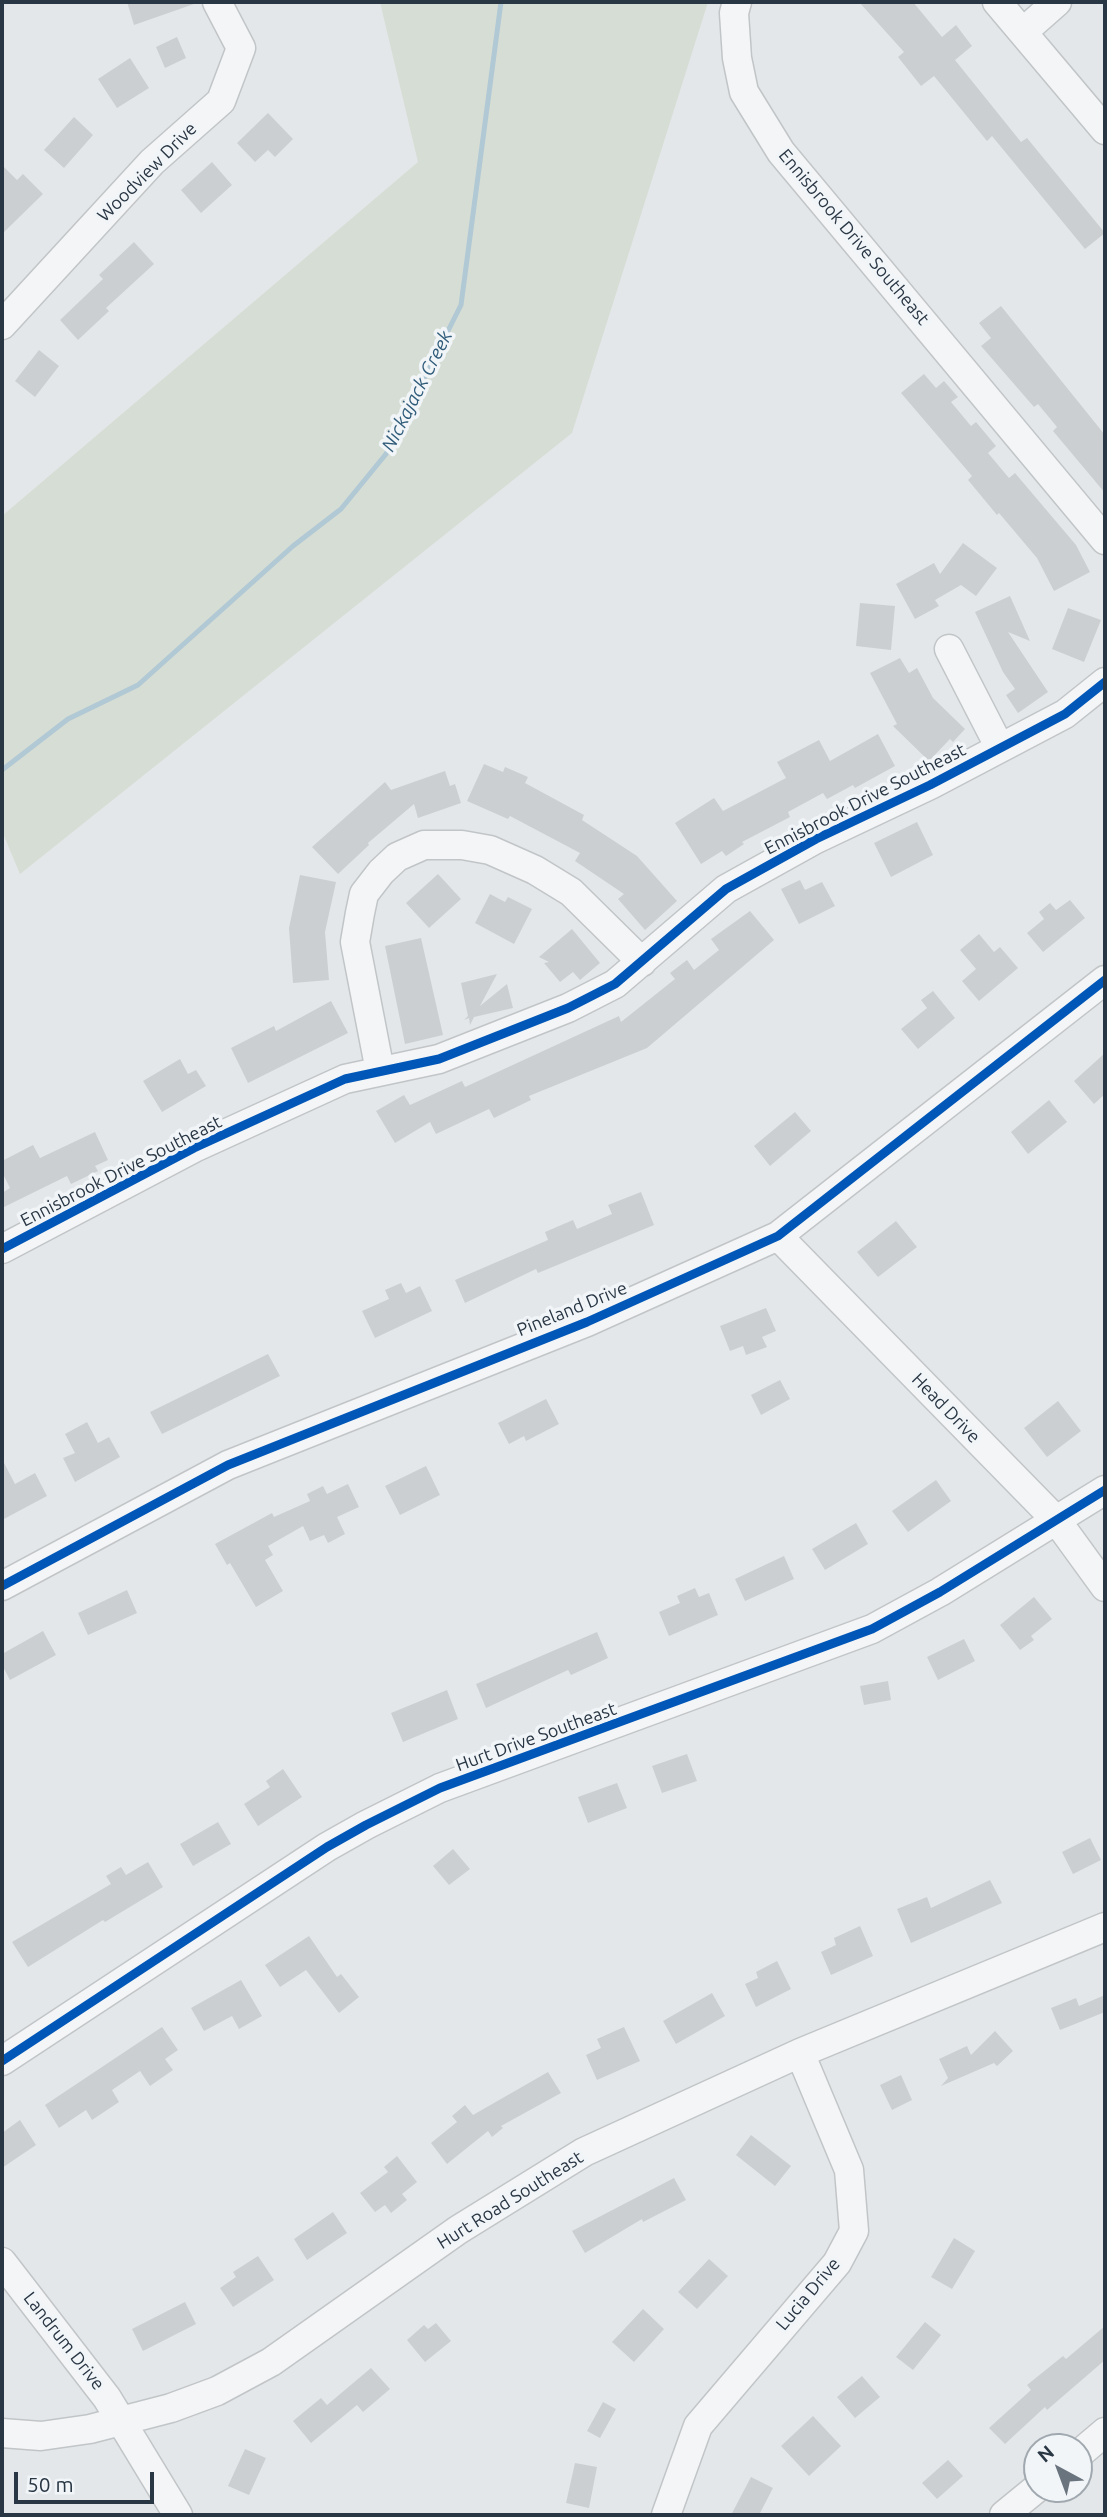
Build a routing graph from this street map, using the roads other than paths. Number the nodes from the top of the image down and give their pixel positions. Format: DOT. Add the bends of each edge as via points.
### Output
graph roads {
  1 [pos="217,2"];
  2 [pos="737,2"];
  3 [pos="998,2"];
  4 [pos="1057,2"];
  5 [pos="1023,32"];
  6 [pos="1105,130"];
  7 [pos="2,325"];
  8 [pos="1105,540"];
  9 [pos="950,649"];
  10 [pos="1105,682"];
  11 [pos="1000,748"];
  12 [pos="642,962"];
  13 [pos="1105,980"];
  14 [pos="380,1070"];
  15 [pos="778,1236"];
  16 [pos="2,1249"];
  17 [pos="1105,1490"];
  18 [pos="1056,1521"];
  19 [pos="2,1586"];
  20 [pos="1105,1587"];
  21 [pos="1105,1927"];
  22 [pos="800,2053"];
  23 [pos="2,2061"];
  24 [pos="2,2262"];
  25 [pos="122,2423"];
  26 [pos="2,2433"];
  27 [pos="1023,2499"];
  28 [pos="178,2515"];
  29 [pos="666,2515"];
  30 [pos="1004,2515"];
  1 -- 7 [label="street, Woodview Drive" via="241,48 221,101 152,162"];
  2 -- 8 [label="street, Ennisbrook Drive Southeast" via="737,58 744,92 781,152"];
  3 -- 5 [label="street"];
  4 -- 5 [label="street"];
  5 -- 6 [label="street"];
  9 -- 11 [label="street"];
  10 -- 11 [label="street, Ennisbrook Drive Southeast" via="1065,714"];
  11 -- 12 [label="street, Ennisbrook Drive Southeast" via="816,839 726,890"];
  12 -- 14 [label="street, Ennisbrook Drive Southeast" via="615,984 568,1008 439,1059"];
  12 -- 14 [label="street" via="571,892 536,870 490,850 424,845 397,857 381,872 364,894 360,913 355,942"];
  13 -- 15 [label="street, Pineland Drive"];
  14 -- 16 [label="street, Ennisbrook Drive Southeast" via="345,1079 194,1148"];
  15 -- 18 [label="street, Head Drive"];
  15 -- 19 [label="street, Pineland Drive" via="587,1322 228,1465"];
  17 -- 18 [label="street, Hurt Drive Southeast"];
  18 -- 20 [label="street, Head Drive"];
  18 -- 23 [label="street, Hurt Drive Southeast" via="872,1629 440,1788 366,1825"];
  21 -- 22 [label="street, Hurt Road Southeast"];
  22 -- 25 [label="street, Hurt Road Southeast" via="584,2151 478,2217 245,2378"];
  22 -- 29 [label="street, Lucia Drive" via="849,2169 854,2231 836,2263 698,2427"];
  24 -- 25 [label="street, Landrum Drive"];
  25 -- 26 [label="street, Hurt Road Southeast" via="41,2436"];
  25 -- 28 [label="street, Landrum Drive"];
  27 -- 30 [label="street"];
}
